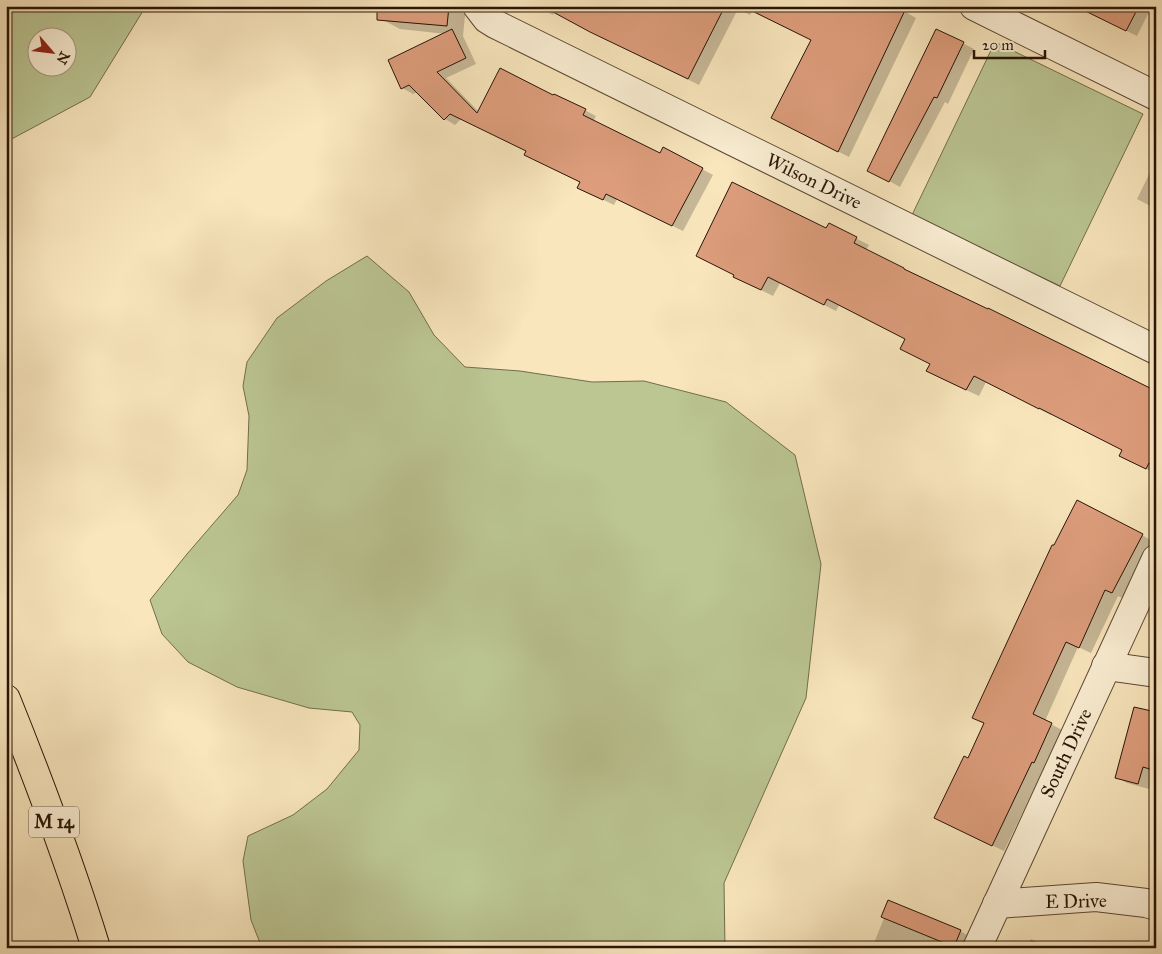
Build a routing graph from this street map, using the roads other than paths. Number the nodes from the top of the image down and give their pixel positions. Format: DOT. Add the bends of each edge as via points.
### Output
graph roads {
  1 [pos="477,6"];
  2 [pos="974,6"];
  3 [pos="1156,96"];
  4 [pos="1156,350"];
  5 [pos="1156,559"];
  6 [pos="1106,666"];
  7 [pos="1156,673"];
  8 [pos="6,699"];
  9 [pos="997,904"];
  10 [pos="1156,906"];
  11 [pos="96,948"];
  12 [pos="977,948"];
  1 -- 4 [label="street, Wilson Drive" via="495,24"];
  2 -- 3 [label="street"];
  5 -- 6 [label="street, South Drive"];
  6 -- 7 [label="street"];
  6 -- 9 [label="street, South Drive"];
  8 -- 11 [label="highway, M 14" via="42,790"];
  9 -- 10 [label="street, E Drive" via="1096,897"];
  9 -- 12 [label="street, South Drive"];
}
